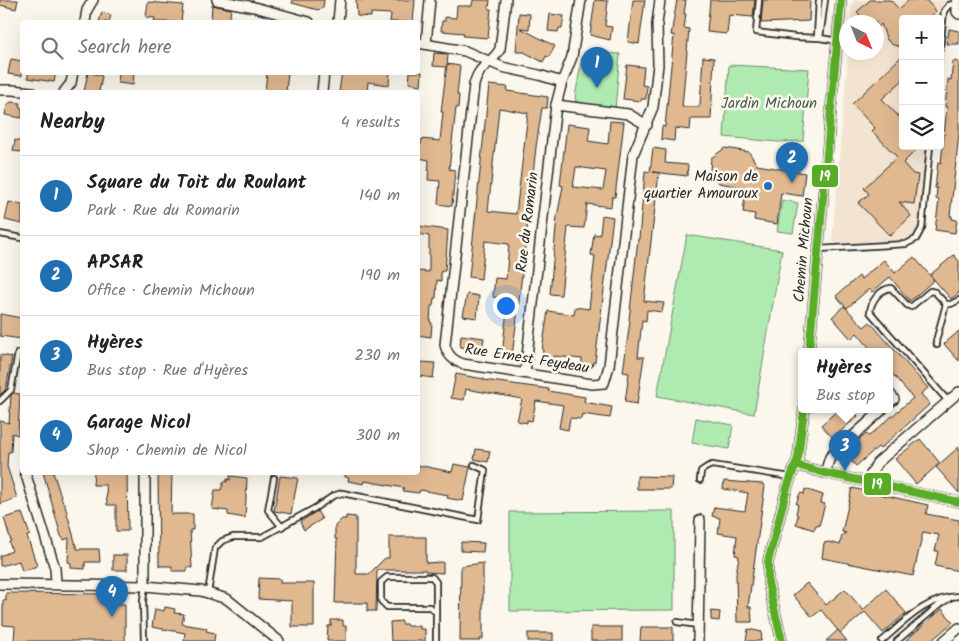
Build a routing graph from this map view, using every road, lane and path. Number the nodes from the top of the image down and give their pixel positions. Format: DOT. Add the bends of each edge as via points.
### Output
graph roads {
  1 [pos="93,0"];
  2 [pos="217,0"];
  3 [pos="340,0"];
  4 [pos="430,0"];
  5 [pos="506,0"];
  6 [pos="581,0"];
  7 [pos="660,0"];
  8 [pos="758,0"];
  9 [pos="819,0"];
  10 [pos="825,0"];
  11 [pos="841,0"];
  12 [pos="957,2"];
  13 [pos="254,4"];
  14 [pos="959,14"];
  15 [pos="944,15"];
  16 [pos="85,20"];
  17 [pos="303,20"];
  18 [pos="338,20"];
  19 [pos="819,38"];
  20 [pos="838,41"];
  21 [pos="422,43"];
  22 [pos="487,62"];
  23 [pos="72,75"];
  24 [pos="324,75"];
  25 [pos="562,82"];
  26 [pos="0,90"];
  27 [pos="65,90"];
  28 [pos="322,90"];
  29 [pos="20,91"];
  30 [pos="556,105"];
  31 [pos="647,124"];
  32 [pos="930,150"];
  33 [pos="0,234"];
  34 [pos="20,238"];
  35 [pos="818,249"];
  36 [pos="959,300"];
  37 [pos="946,304"];
  38 [pos="937,345"];
  39 [pos="809,348"];
  40 [pos="20,354"];
  41 [pos="525,373"];
  42 [pos="959,392"];
  43 [pos="0,401"];
  44 [pos="948,401"];
  45 [pos="804,413"];
  46 [pos="879,413"];
  47 [pos="474,465"];
  48 [pos="796,465"];
  49 [pos="825,473"];
  50 [pos="26,475"];
  51 [pos="145,475"];
  52 [pos="792,477"];
  53 [pos="274,478"];
  54 [pos="700,480"];
  55 [pos="870,483"];
  56 [pos="959,502"];
  57 [pos="700,520"];
  58 [pos="282,527"];
  59 [pos="0,584"];
  60 [pos="56,584"];
  61 [pos="145,586"];
  62 [pos="208,593"];
  63 [pos="956,596"];
  64 [pos="436,612"];
  65 [pos="678,622"];
  66 [pos="698,625"];
  67 [pos="959,628"];
  68 [pos="144,641"];
  69 [pos="279,641"];
  70 [pos="436,641"];
  71 [pos="698,641"];
  72 [pos="782,641"];
  73 [pos="882,641"];
  74 [pos="897,641"];
  75 [pos="944,641"];
  1 -- 16 [label="street"];
  2 -- 13 [label="street"];
  3 -- 18 [label="street"];
  4 -- 21 [label="street"];
  5 -- 22 [label="street, Rue Ernest Feydeau" via="500,49"];
  6 -- 25 [label="street" via="572,57"];
  7 -- 31 [label="street, Rue Ernest Feydeau" via="658,65 653,107"];
  8 -- 19 [label="lane" via="756,32"];
  9 -- 19 [label="lane"];
  10 -- 19 [label="lane"];
  11 -- 20 [label="street, Chemin Michoun"];
  12 -- 14 [label="street"];
  12 -- 15 [label="lane" via="949,5"];
  13 -- 17 [label="street"];
  19 -- 20 [label="lane"];
  20 -- 35 [label="street, Chemin Michoun"];
  21 -- 22 [label="street" via="471,53"];
  22 -- 25 [label="street"];
  22 -- 41 [label="street, Rue Ernest Feydeau" via="478,72 474,85 445,345 448,355 463,364"];
  23 -- 27 [label="street"];
  24 -- 28 [label="street"];
  25 -- 30 [label="street, Rue du Romarin"];
  26 -- 29 [label="street"];
  30 -- 31 [label="street" via="628,114"];
  30 -- 41 [label="street, Rue du Romarin"];
  31 -- 41 [label="street, Rue Ernest Feydeau" via="632,161 607,378 604,383 592,384"];
  32 -- 35 [label="lane" via="922,228 916,239 906,244"];
  33 -- 34 [label="lane"];
  35 -- 39 [label="street, Chemin Michoun"];
  36 -- 37 [label="lane"];
  37 -- 38 [label="lane"];
  37 -- 44 [label="lane" via="930,291 911,307 891,288 886,288 870,305 870,312"];
  40 -- 43 [label="lane" via="11,390"];
  42 -- 44 [label="street"];
  44 -- 55 [label="street" via="877,463"];
  45 -- 48 [label="street"];
  46 -- 49 [label="street" via="830,457"];
  47 -- 58 [label="lane" via="485,470 478,520 342,493"];
  48 -- 49 [label="street"];
  48 -- 52 [label="street"];
  49 -- 55 [label="street"];
  50 -- 60 [label="street"];
  51 -- 61 [label="street"];
  52 -- 54 [label="lane" via="712,465 701,471"];
  52 -- 72 [label="street" via="768,562 768,583"];
  53 -- 58 [label="lane" via="268,510"];
  55 -- 56 [label="street"];
  57 -- 66 [label="street"];
  58 -- 62 [label="lane" via="262,537 233,537 222,541 215,548"];
  59 -- 60 [label="street"];
  60 -- 61 [label="street"];
  61 -- 62 [label="street"];
  61 -- 68 [label="lane"];
  62 -- 69 [label="street" via="238,607"];
  63 -- 73 [label="lane" via="928,604"];
  63 -- 74 [label="lane" via="939,605"];
  64 -- 64 [label="lane" via="436,582 432,577 387,577 381,582 381,601 388,607 430,606"];
  64 -- 70 [label="lane"];
  65 -- 66 [label="lane"];
  66 -- 71 [label="street"];
  67 -- 75 [label="street"];
}
